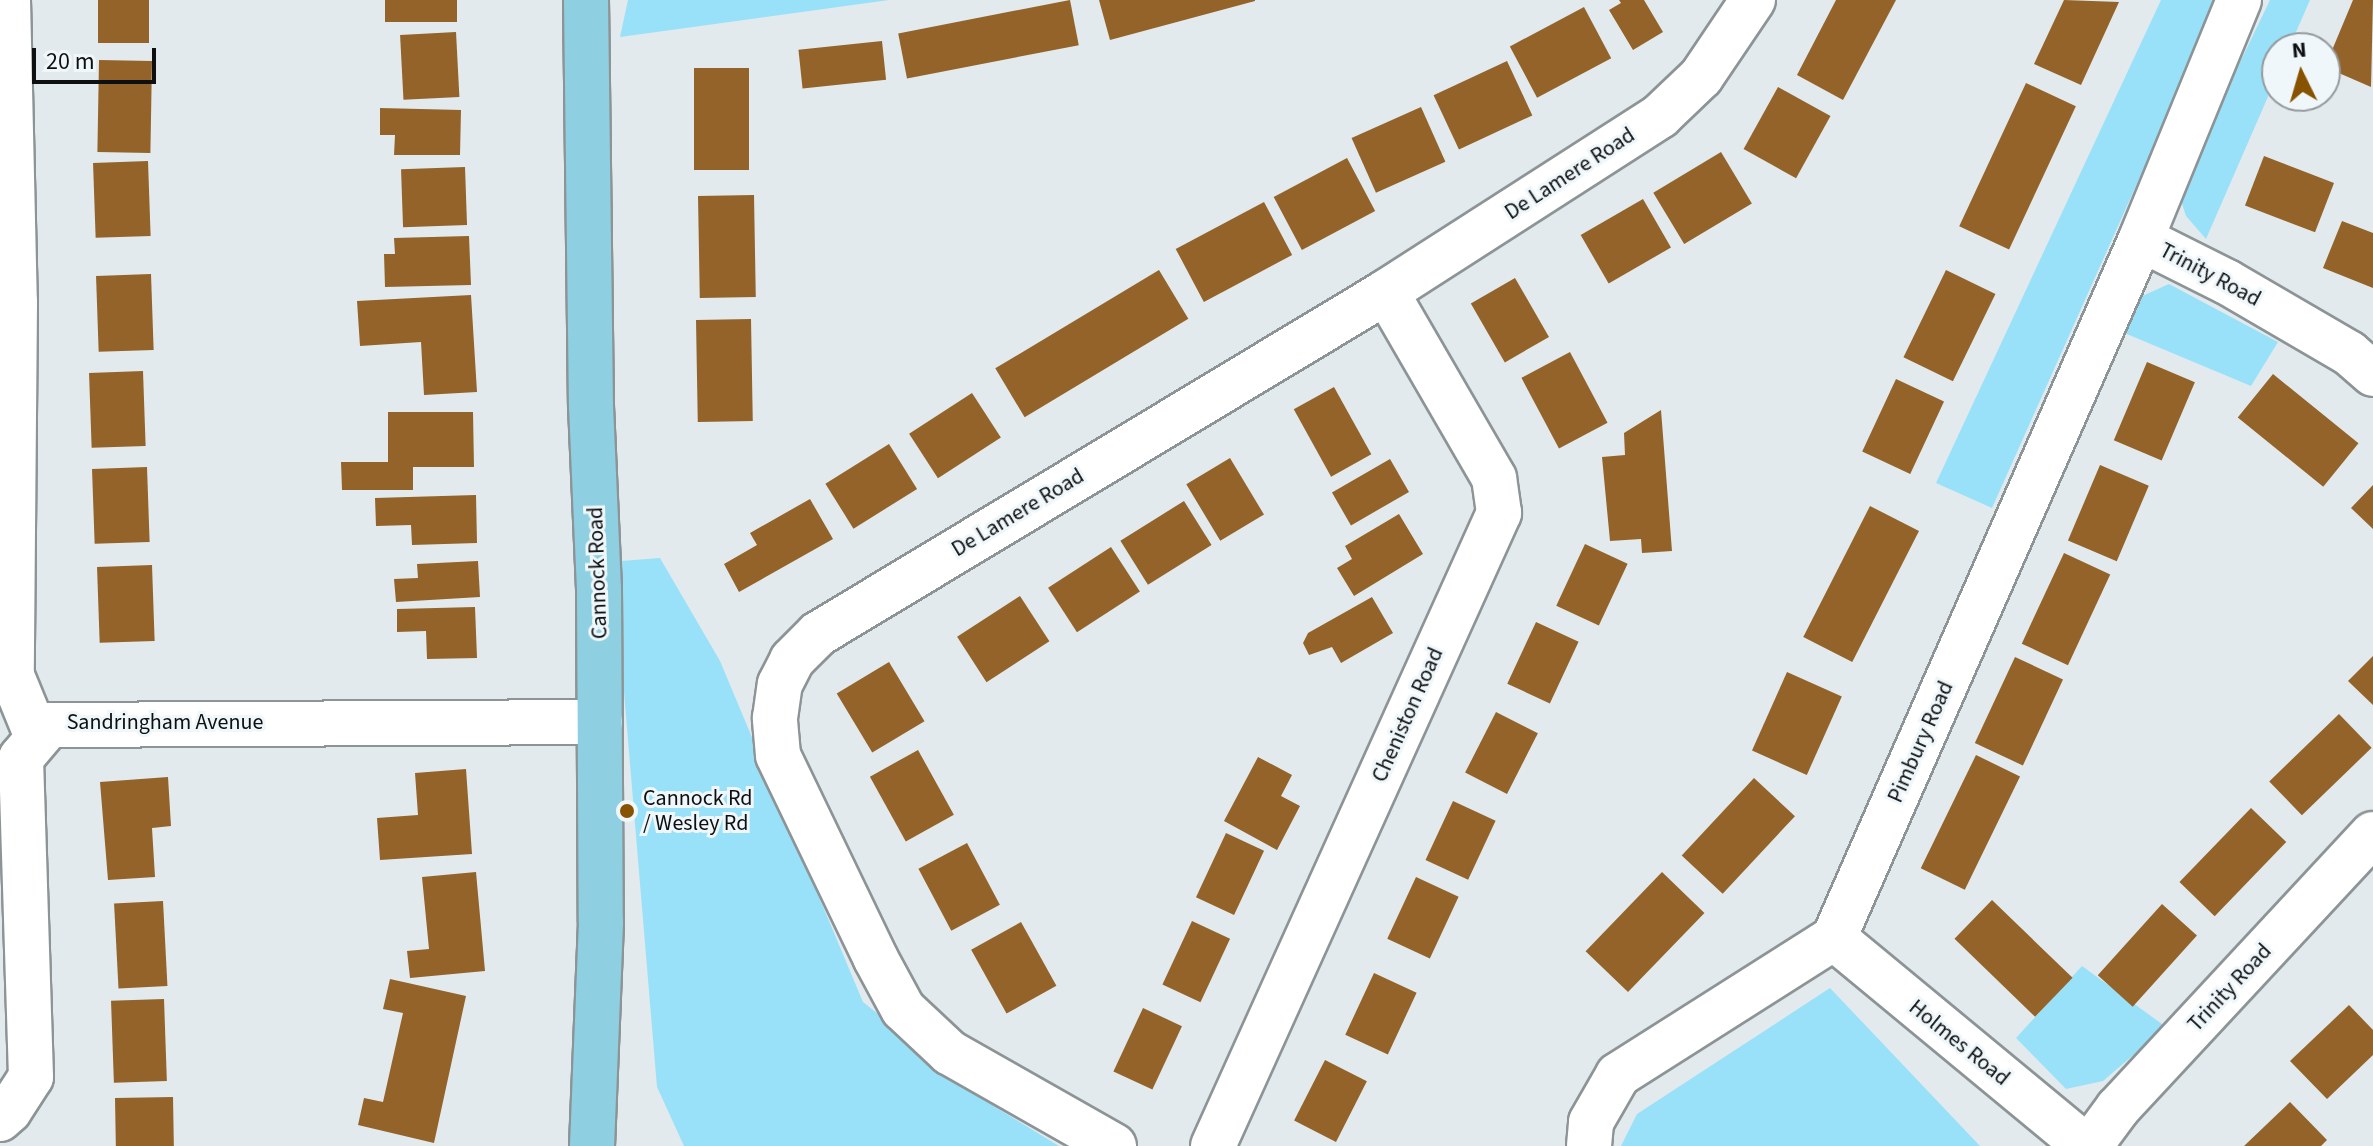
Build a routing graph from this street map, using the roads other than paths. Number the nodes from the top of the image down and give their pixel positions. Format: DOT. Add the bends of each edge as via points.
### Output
graph roads {
  1 [pos="8,0"];
  2 [pos="586,0"];
  3 [pos="1753,0"];
  4 [pos="2239,0"];
  5 [pos="5,72"];
  6 [pos="2141,239"];
  7 [pos="1386,292"];
  8 [pos="8,302"];
  9 [pos="2373,374"];
  10 [pos="600,722"];
  11 [pos="37,737"];
  12 [pos="2373,834"];
  13 [pos="1834,938"];
  14 [pos="0,1119"];
  15 [pos="592,1146"];
  16 [pos="1114,1146"];
  17 [pos="1213,1146"];
  18 [pos="1589,1146"];
  19 [pos="2088,1146"];
  1 -- 5 [label="street"];
  2 -- 10 [label="main road, Cannock Road"];
  3 -- 7 [label="street, De Lamere Road" via="1701,77 1660,116"];
  4 -- 6 [label="street, Trinity Road"];
  5 -- 8 [label="street"];
  6 -- 9 [label="street, Trinity Road" via="2336,345"];
  6 -- 13 [label="street, Pimbury Road"];
  7 -- 16 [label="street, De Lamere Road" via="818,634 792,660 780,684 775,718 778,755 903,1009 950,1053"];
  7 -- 17 [label="street, Cheniston Road" via="1494,478 1499,513"];
  8 -- 11 [label="street" via="12,676"];
  10 -- 11 [label="street, Sandringham Avenue" via="70,722 49,725"];
  10 -- 15 [label="main road, Cannock Road" via="601,922"];
  11 -- 14 [label="street, Sandringham Avenue" via="21,758 31,1077"];
  12 -- 19 [label="street, Trinity Road"];
  13 -- 18 [label="street" via="1618,1075 1591,1122"];
  13 -- 19 [label="street, Holmes Road"];
}
